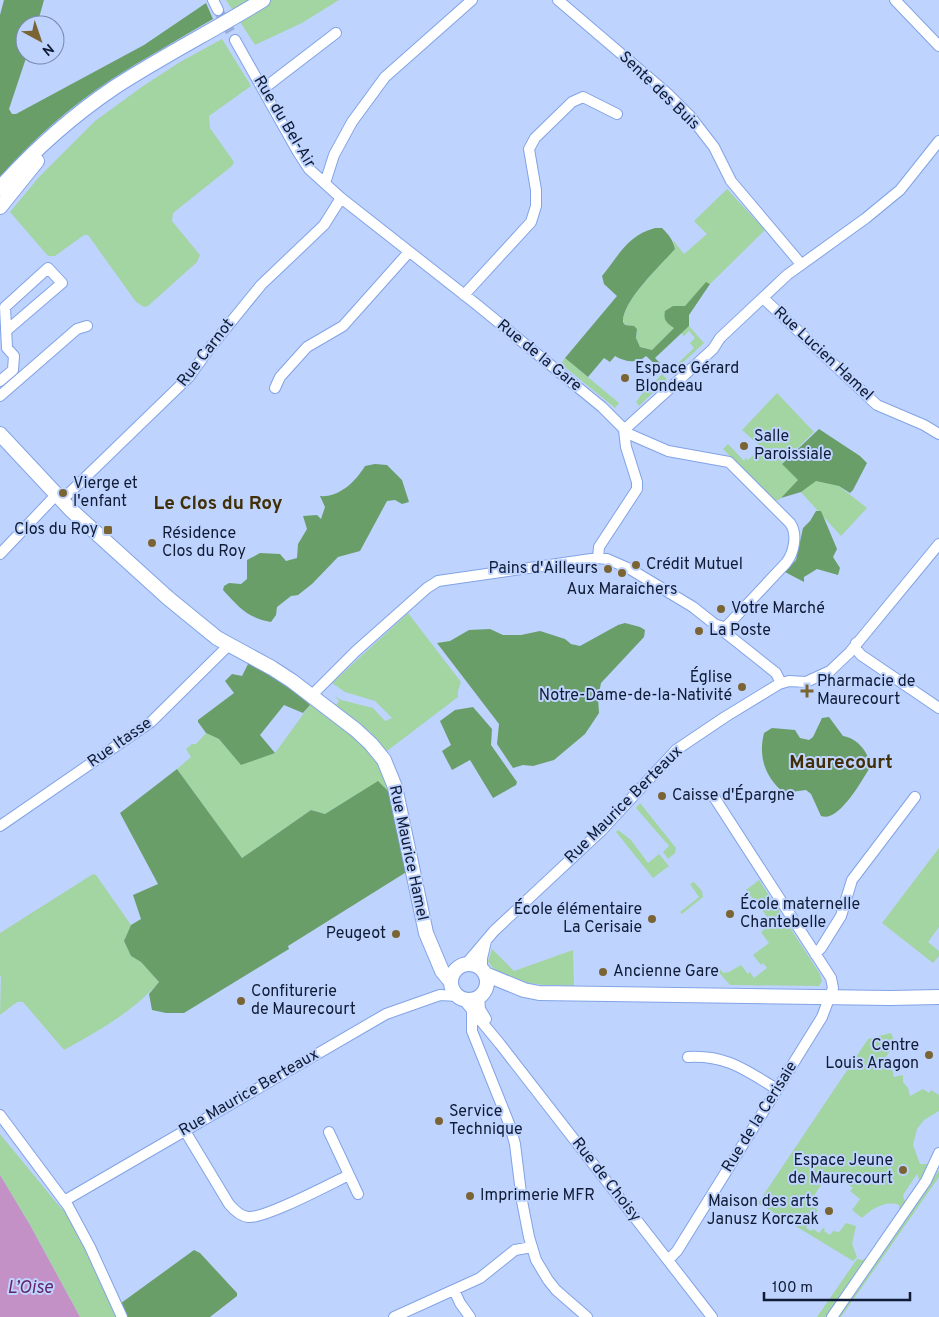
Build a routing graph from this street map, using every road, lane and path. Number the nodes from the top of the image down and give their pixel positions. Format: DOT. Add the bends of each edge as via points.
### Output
graph roads {
  1 [pos="213,0"];
  2 [pos="263,0"];
  3 [pos="472,0"];
  4 [pos="558,0"];
  5 [pos="895,0"];
  6 [pos="218,10"];
  7 [pos="336,33"];
  8 [pos="235,40"];
  9 [pos="939,46"];
  10 [pos="263,89"];
  11 [pos="84,110"];
  12 [pos="617,114"];
  13 [pos="939,141"];
  14 [pos="325,183"];
  15 [pos="0,188"];
  16 [pos="341,198"];
  17 [pos="0,207"];
  18 [pos="409,252"];
  19 [pos="801,264"];
  20 [pos="464,295"];
  21 [pos="763,298"];
  22 [pos="87,326"];
  23 [pos="6,331"];
  24 [pos="0,381"];
  25 [pos="275,388"];
  26 [pos="0,396"];
  27 [pos="624,430"];
  28 [pos="0,434"];
  29 [pos="939,434"];
  30 [pos="59,497"];
  31 [pos="939,544"];
  32 [pos="0,554"];
  33 [pos="598,558"];
  34 [pos="728,624"];
  35 [pos="717,625"];
  36 [pos="730,636"];
  37 [pos="856,643"];
  38 [pos="229,645"];
  39 [pos="866,659"];
  40 [pos="830,671"];
  41 [pos="777,685"];
  42 [pos="311,696"];
  43 [pos="939,708"];
  44 [pos="714,797"];
  45 [pos="915,797"];
  46 [pos="0,826"];
  47 [pos="487,938"];
  48 [pos="434,953"];
  49 [pos="815,954"];
  50 [pos="462,966"];
  51 [pos="484,971"];
  52 [pos="451,982"];
  53 [pos="524,990"];
  54 [pos="482,994"];
  55 [pos="440,995"];
  56 [pos="460,997"];
  57 [pos="831,997"];
  58 [pos="939,997"];
  59 [pos="472,1010"];
  60 [pos="483,1019"];
  61 [pos="473,1033"];
  62 [pos="688,1057"];
  63 [pos="777,1089"];
  64 [pos="0,1116"];
  65 [pos="185,1130"];
  66 [pos="329,1132"];
  67 [pos="939,1153"];
  68 [pos="350,1175"];
  69 [pos="358,1194"];
  70 [pos="64,1201"];
  71 [pos="532,1247"];
  72 [pos="668,1260"];
  73 [pos="454,1290"];
  74 [pos="122,1317"];
  75 [pos="394,1317"];
  76 [pos="470,1317"];
  77 [pos="587,1317"];
  78 [pos="712,1317"];
  79 [pos="832,1317"];
  1 -- 6 [label="street"];
  2 -- 11 [label="main road" via="130,78"];
  3 -- 14 [label="street" via="385,77 352,122 334,155"];
  4 -- 19 [label="street, Sente des Buis" via="690,116 714,147 731,181"];
  5 -- 9 [label="street"];
  7 -- 10 [label="street"];
  8 -- 10 [label="street, Rue du Bel-Air"];
  10 -- 14 [label="street, Rue du Bel-Air" via="309,169"];
  11 -- 15 [label="main road" via="46,141"];
  11 -- 17 [label="main road" via="38,159"];
  12 -- 20 [label="street" via="583,97 572,102 535,138 529,149 536,190 531,222"];
  13 -- 19 [label="street" via="900,190"];
  14 -- 16 [label="street, Rue du Bel-Air"];
  16 -- 18 [label="street, Rue de la Gare"];
  16 -- 30 [label="street, Rue Carnot" via="324,225 261,285 189,377"];
  18 -- 20 [label="street, Rue de la Gare"];
  18 -- 25 [label="street" via="343,326 307,347 280,377"];
  19 -- 21 [label="street"];
  20 -- 27 [label="street, Rue de la Gare" via="607,412"];
  21 -- 27 [label="street" via="720,338 713,349"];
  21 -- 29 [label="street, Rue Lucien Hamel" via="877,404"];
  22 -- 26 [label="street" via="77,328"];
  23 -- 23 [label="street" via="5,307 48,268 62,283"];
  23 -- 24 [label="street" via="8,348 14,356 13,370"];
  27 -- 33 [label="street" via="637,489 599,547"];
  27 -- 34 [label="street, Rue de la Gare" via="635,438 664,449 729,462 792,527 791,557"];
  28 -- 30 [label="main road, Rue Maurice Hamel"];
  30 -- 32 [label="street, Rue Carnot"];
  30 -- 38 [label="main road, Rue Maurice Hamel" via="168,598"];
  31 -- 37 [label="street"];
  33 -- 35 [label="street" via="641,575 694,606"];
  33 -- 42 [label="street" via="438,581 356,651"];
  34 -- 35 [label="street" via="724,627"];
  34 -- 36 [label="street"];
  35 -- 36 [label="street"];
  36 -- 41 [label="street" via="776,673"];
  37 -- 39 [label="street" via="858,652"];
  37 -- 40 [label="street"];
  38 -- 42 [label="main road, Rue Maurice Hamel" via="272,668"];
  38 -- 46 [label="street, Rue Itasse" via="151,722"];
  39 -- 40 [label="street" via="854,657"];
  39 -- 43 [label="street"];
  40 -- 41 [label="street" via="806,682"];
  41 -- 47 [label="street, Rue Maurice Berteaux" via="676,750 596,836"];
  42 -- 48 [label="main road, Rue Maurice Hamel" via="365,737 384,760 398,796 426,933"];
  44 -- 49 [label="street"];
  45 -- 49 [label="street" via="852,880 841,916"];
  47 -- 50 [label="street, Rue Maurice Berteaux"];
  47 -- 51 [label="street" via="482,958"];
  48 -- 50 [label="main road" via="446,964"];
  48 -- 52 [label="main road, Rue Maurice Hamel"];
  49 -- 57 [label="street" via="831,978"];
  50 -- 51 [label="main road" via="475,964"];
  50 -- 52 [label="main road" via="452,976"];
  51 -- 53 [label="main road"];
  51 -- 54 [label="main road" via="487,983"];
  52 -- 55 [label="street" via="449,989"];
  52 -- 56 [label="main road"];
  53 -- 54 [label="main road" via="500,988"];
  53 -- 57 [label="main road" via="543,993"];
  54 -- 56 [label="main road" via="472,999"];
  54 -- 60 [label="street" via="480,1007"];
  55 -- 56 [label="street, Rue Maurice Berteaux"];
  55 -- 65 [label="street, Rue Maurice Berteaux" via="386,1014"];
  56 -- 59 [label="street, Rue de Choisy"];
  57 -- 58 [label="main road"];
  57 -- 63 [label="street, Rue de la Cerisaie"];
  59 -- 60 [label="street, Rue de Choisy"];
  59 -- 61 [label="street"];
  60 -- 61 [label="street"];
  60 -- 72 [label="street, Rue de Choisy"];
  61 -- 71 [label="street" via="515,1144"];
  62 -- 63 [label="street" via="719,1058 736,1064"];
  63 -- 72 [label="street, Rue de la Cerisaie" via="678,1251"];
  64 -- 70 [label="street"];
  65 -- 68 [label="street" via="229,1204 247,1217 265,1214"];
  65 -- 70 [label="street, Rue Maurice Berteaux"];
  66 -- 68 [label="street"];
  67 -- 79 [label="street" via="926,1181"];
  68 -- 69 [label="street"];
  70 -- 74 [label="street" via="90,1247"];
  71 -- 73 [label="street" via="515,1250 480,1278"];
  71 -- 77 [label="street" via="548,1280"];
  72 -- 78 [label="street, Rue de Choisy"];
  73 -- 75 [label="street"];
  73 -- 76 [label="street"];
}
